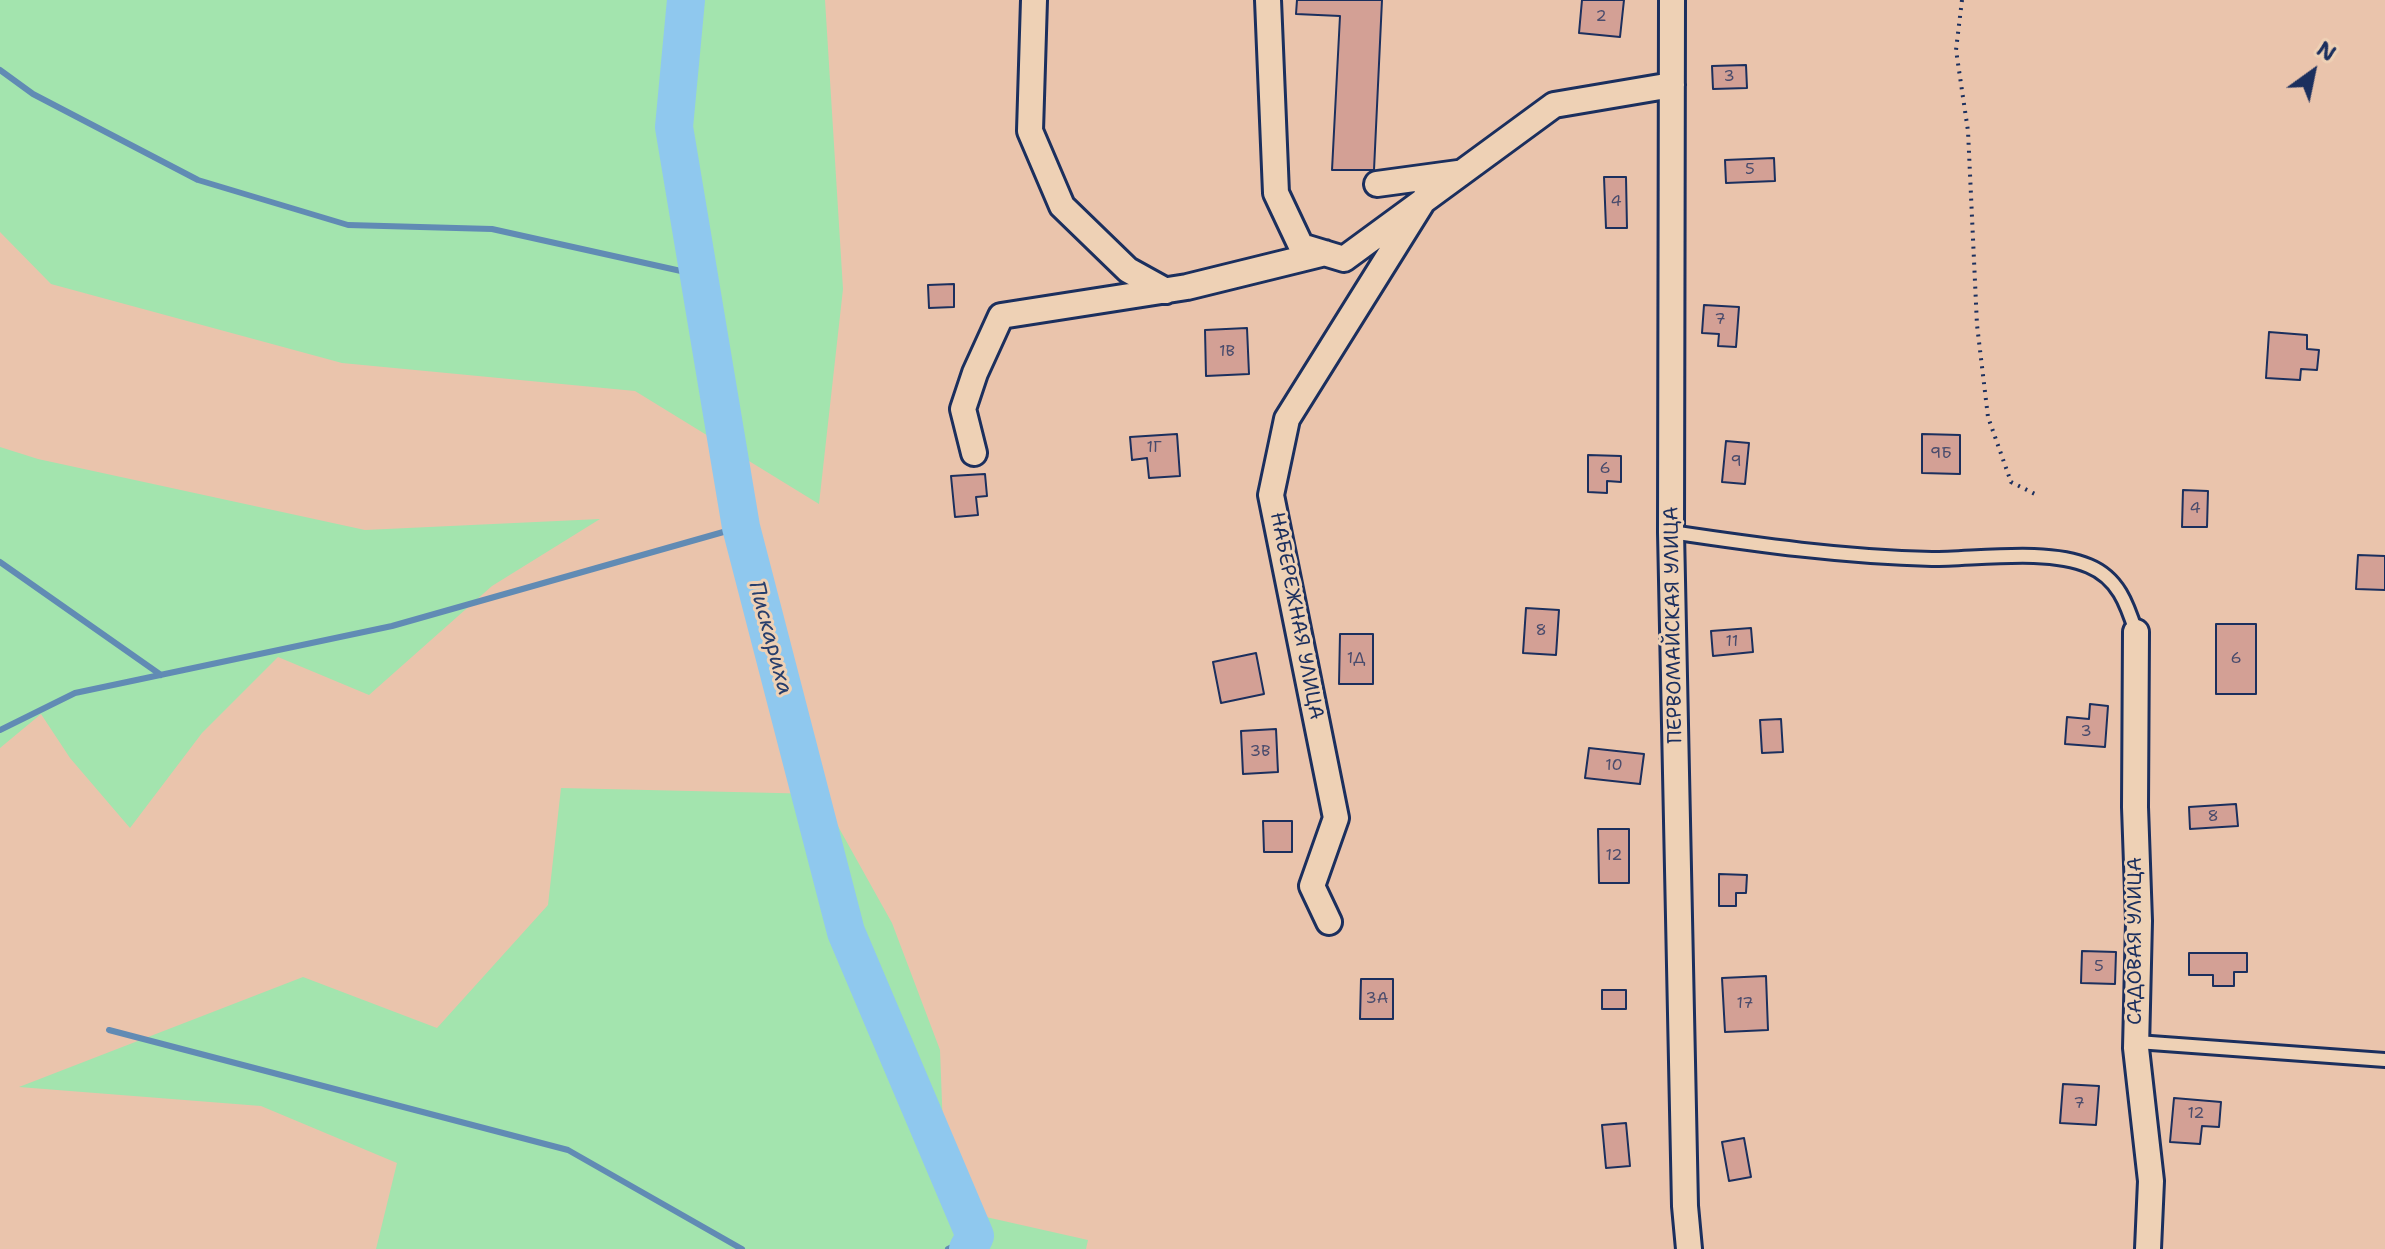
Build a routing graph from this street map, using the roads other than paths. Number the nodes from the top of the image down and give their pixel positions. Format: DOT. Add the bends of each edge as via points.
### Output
graph roads {
  1 [pos="1034,0"];
  2 [pos="1268,0"];
  3 [pos="1672,0"];
  4 [pos="1672,85"];
  5 [pos="1460,173"];
  6 [pos="1377,184"];
  7 [pos="1425,198"];
  8 [pos="1325,253"];
  9 [pos="1166,291"];
  10 [pos="974,453"];
  11 [pos="1671,532"];
  12 [pos="2136,632"];
  13 [pos="1329,922"];
  14 [pos="2137,1042"];
  15 [pos="2385,1060"];
  16 [pos="1689,1249"];
  17 [pos="2148,1249"];
  1 -- 9 [label="street" via="1030,131 1062,206 1128,270"];
  2 -- 8 [label="street" via="1276,193 1301,246"];
  3 -- 4 [label="street, ПЕРВОМАЙСКАЯ УЛИЦА"];
  4 -- 5 [label="street" via="1554,105"];
  4 -- 11 [label="street, ПЕРВОМАЙСКАЯ УЛИЦА"];
  5 -- 6 [label="street"];
  5 -- 7 [label="street"];
  7 -- 8 [label="street" via="1344,259"];
  7 -- 13 [label="street, НАБЕРЕЖНАЯ УЛИЦА" via="1287,419 1271,495 1336,818 1312,886"];
  8 -- 9 [label="street"];
  9 -- 10 [label="street" via="1001,316 963,409"];
  11 -- 12 [label="lane" via="1807,552 1932,559 2036,556 2087,564 2106,575 2126,600"];
  11 -- 16 [label="street, ПЕРВОМАЙСКАЯ УЛИЦА"];
  12 -- 14 [label="street, САДОВАЯ УЛИЦА"];
  14 -- 15 [label="lane"];
  14 -- 17 [label="street, САДОВАЯ УЛИЦА" via="2151,1181"];
}
